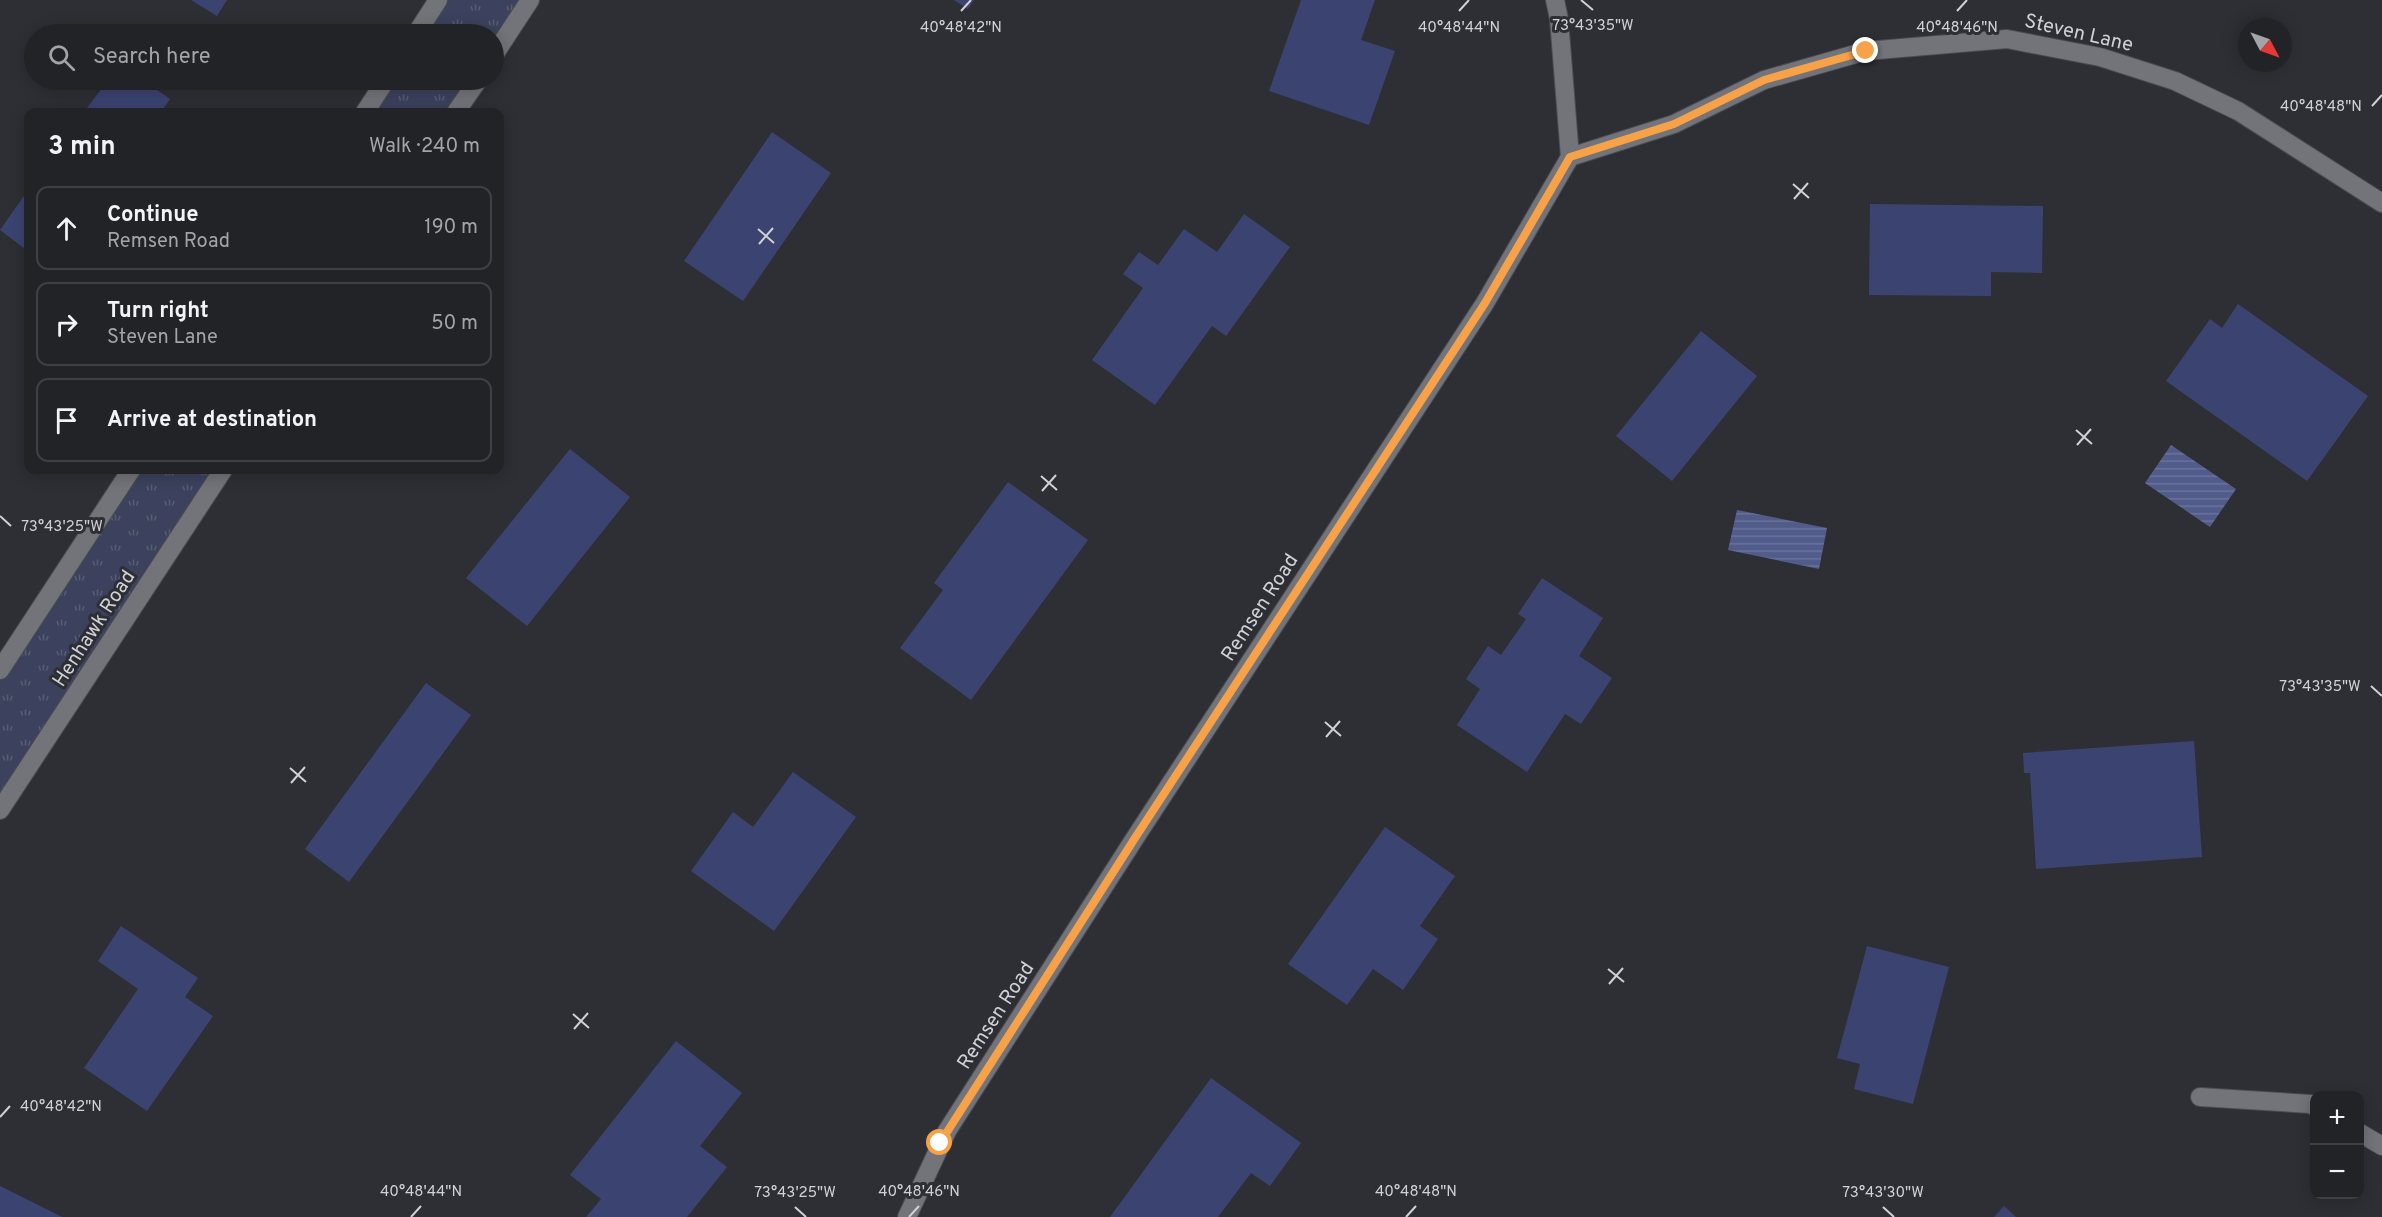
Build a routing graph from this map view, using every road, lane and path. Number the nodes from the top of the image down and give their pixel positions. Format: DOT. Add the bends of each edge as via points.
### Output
graph roads {
  1 [pos="438,0"];
  2 [pos="530,0"];
  3 [pos="1555,0"];
  4 [pos="422,24"];
  5 [pos="504,40"];
  6 [pos="379,90"];
  7 [pos="471,90"];
  8 [pos="368,108"];
  9 [pos="459,108"];
  10 [pos="1570,157"];
  11 [pos="2382,203"];
  12 [pos="128,474"];
  13 [pos="220,474"];
  14 [pos="0,670"];
  15 [pos="0,810"];
  16 [pos="2200,1097"];
  17 [pos="2310,1104"];
  18 [pos="2364,1135"];
  19 [pos="2382,1146"];
  20 [pos="907,1217"];
  1 -- 4 [label="street"];
  2 -- 5 [label="street"];
  3 -- 10 [label="street"];
  6 -- 8 [label="street"];
  7 -- 9 [label="street"];
  10 -- 11 [label="street, Steven Lane" via="1674,124 1764,80 1866,51 2007,39 2100,57 2175,81 2238,111"];
  10 -- 20 [label="street, Remsen Road" via="1485,303 947,1131"];
  12 -- 14 [label="street"];
  13 -- 15 [label="street, Henhawk Road"];
  16 -- 17 [label="street"];
  18 -- 19 [label="street"];
}
